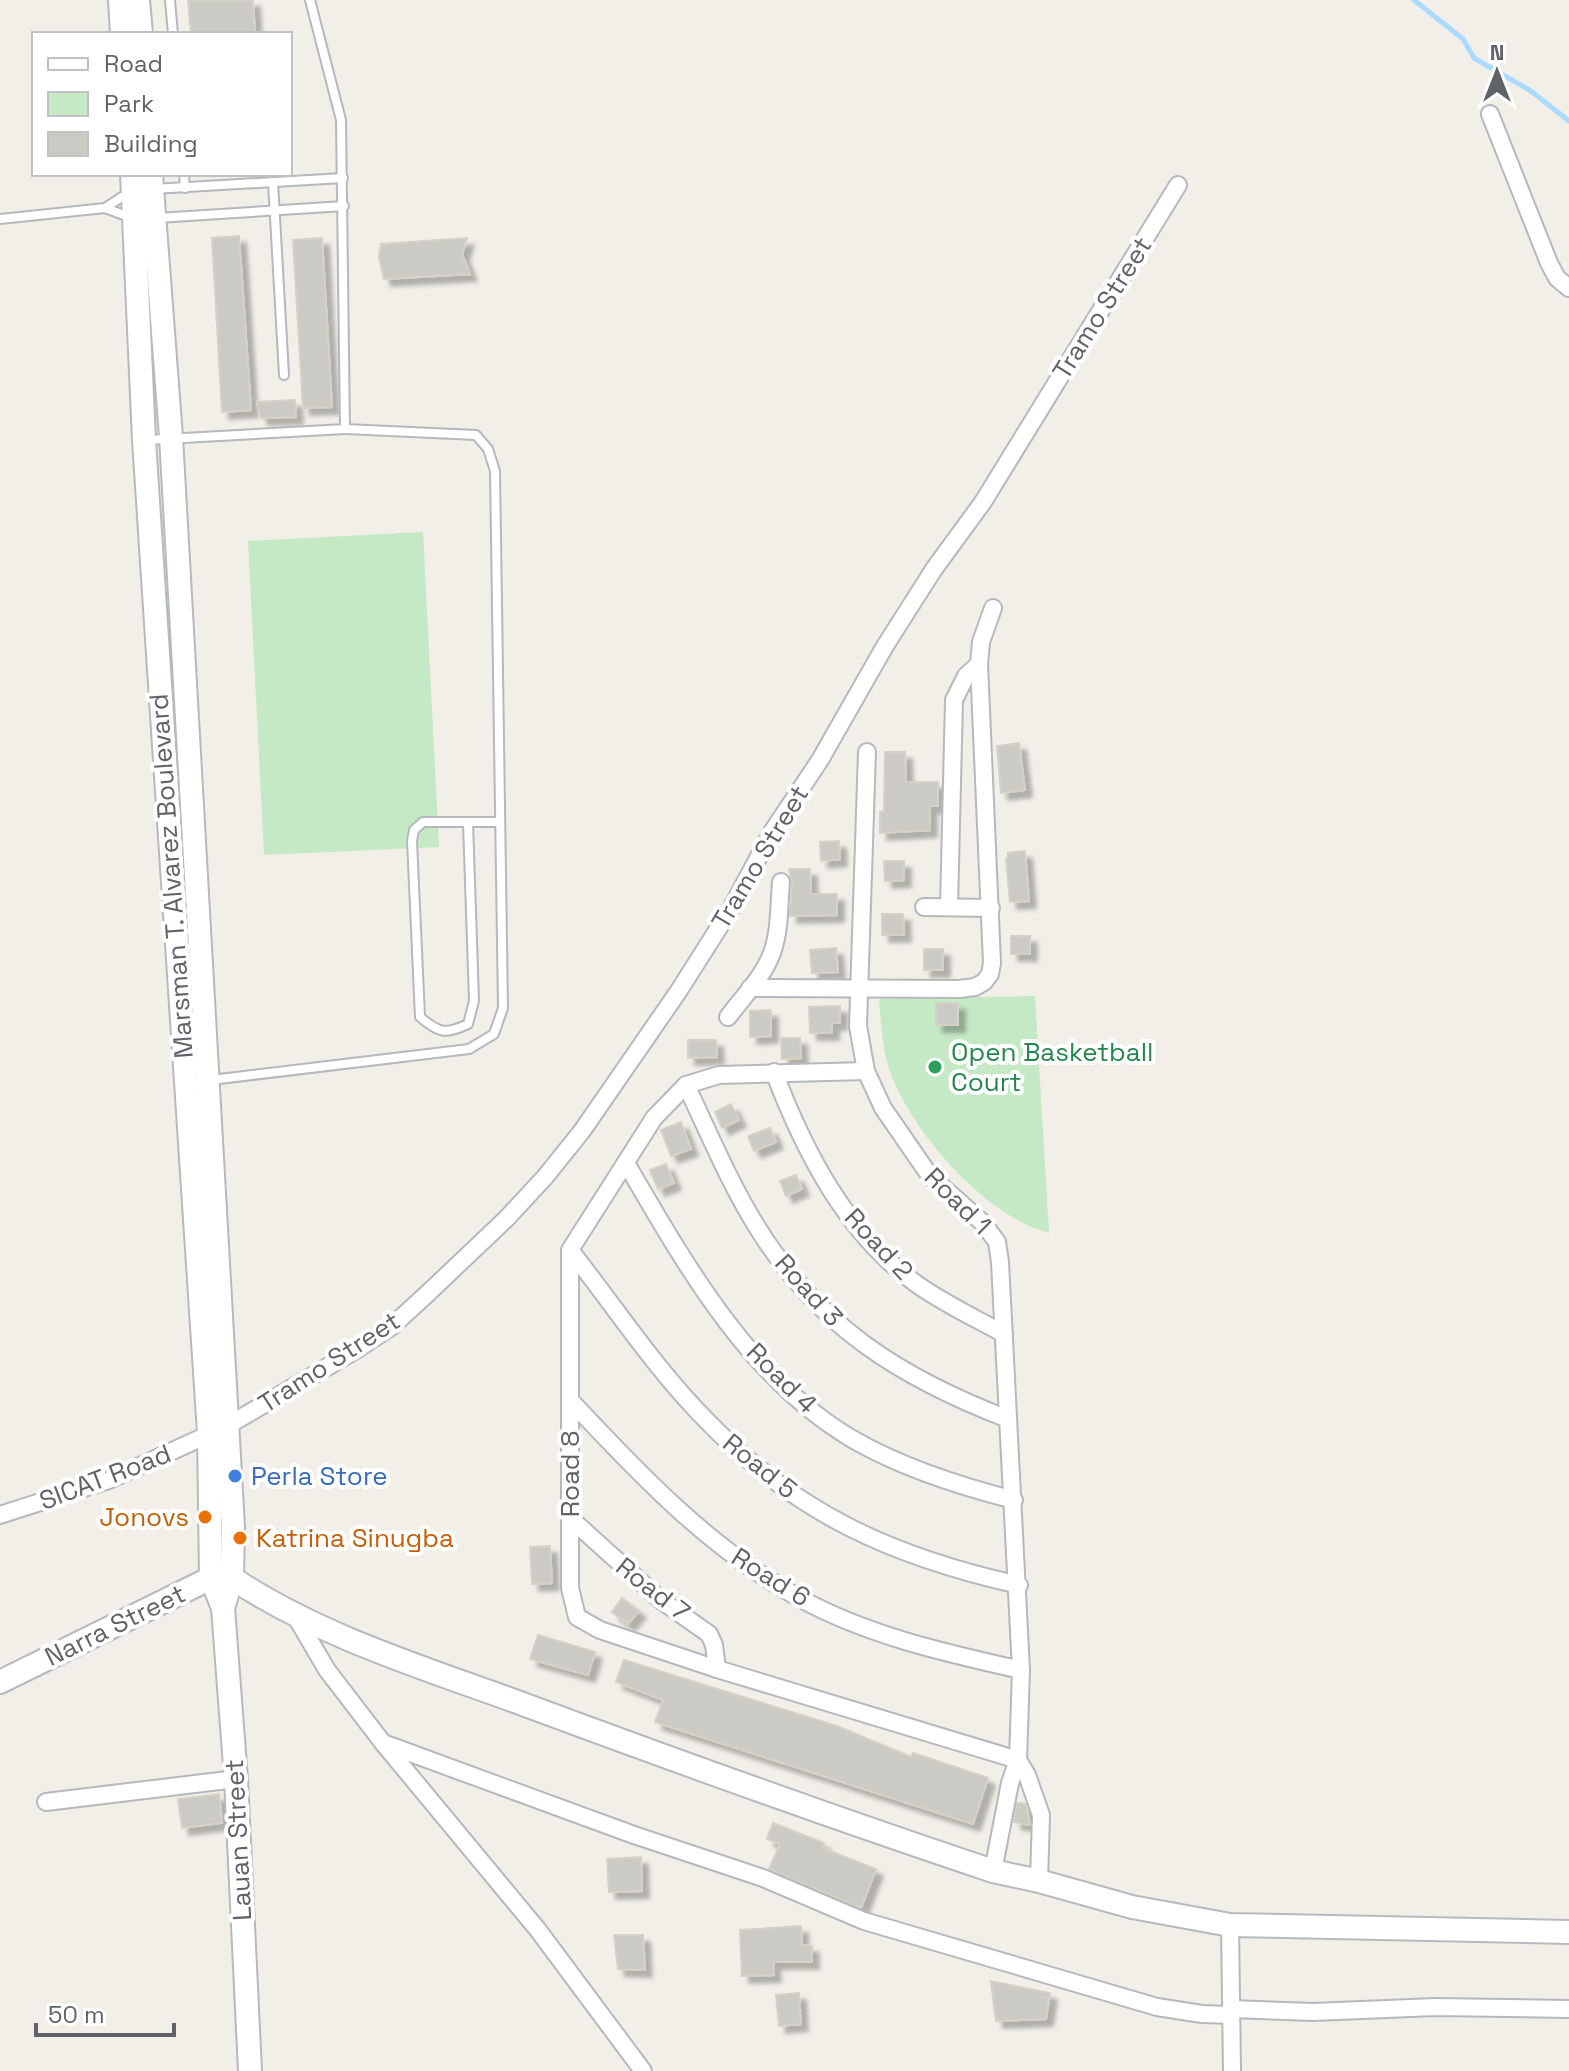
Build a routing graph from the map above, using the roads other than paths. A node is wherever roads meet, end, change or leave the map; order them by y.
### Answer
1 (120, 0) edge
2 (138, 0) edge
3 (170, 0) edge
4 (310, 0) edge
5 (122, 32) edge
6 (141, 32) edge
7 (173, 32) edge
8 (1490, 114) dead end
9 (184, 176) edge
10 (343, 178) junction
11 (142, 182) edge
12 (273, 182) junction
13 (1178, 185) dead end
14 (185, 188) junction
15 (344, 206) junction
16 (105, 208) junction
17 (275, 210) junction
18 (0, 219) edge
19 (144, 219) junction
20 (1569, 288) edge
21 (284, 375) dead end
22 (345, 429) junction
23 (171, 437) junction
24 (144, 440) junction
25 (993, 608) dead end
26 (979, 664) junction
27 (867, 752) dead end
28 (468, 822) junction
29 (499, 822) junction
30 (781, 882) dead end
31 (924, 907) dead end
32 (949, 907) junction
33 (991, 908) junction
34 (750, 988) junction
35 (861, 989) junction
36 (728, 1017) dead end
37 (866, 1071) junction
38 (774, 1072) junction
39 (184, 1079) junction
40 (207, 1080) junction
41 (686, 1085) junction
42 (626, 1163) junction
43 (570, 1250) junction
44 (1004, 1334) junction
45 (570, 1400) junction
46 (1008, 1419) junction
47 (218, 1430) junction
48 (1014, 1500) junction
49 (0, 1515) edge
50 (571, 1519) junction
51 (221, 1578) junction
52 (1019, 1585) junction
53 (296, 1617) junction
54 (717, 1669) junction
55 (1021, 1670) junction
56 (0, 1682) edge
57 (383, 1743) junction
58 (1018, 1760) junction
59 (236, 1779) junction
60 (46, 1802) dead end
61 (993, 1871) junction
62 (1039, 1881) junction
63 (1230, 1925) junction
64 (1569, 1932) edge
65 (1569, 2009) edge
66 (1231, 2012) junction
67 (250, 2071) edge
68 (643, 2071) edge
69 (1232, 2071) edge

1 - 5 street
2 - 6 street
3 - 7 lane
4 - 10 lane
8 - 20 street
9 - 14 lane
10 - 12 lane
10 - 15 lane
11 - 14 lane
11 - 16 lane
11 - 19 street, Marsman T. Alvarez Boulevard
12 - 14 lane
12 - 17 lane
13 - 47 street, Tramo Street
15 - 17 lane
15 - 22 lane
16 - 18 lane
16 - 19 lane
17 - 19 lane
17 - 21 lane
19 - 23 street, Marsman T. Alvarez Boulevard
19 - 24 street, Marsman T. Alvarez Boulevard
22 - 23 lane
22 - 29 lane
23 - 24 lane
23 - 40 street, Marsman T. Alvarez Boulevard
24 - 39 street, Marsman T. Alvarez Boulevard
25 - 26 street
26 - 32 street
26 - 33 street
27 - 35 street, Road 1
28 - 28 lane
28 - 29 lane
29 - 40 lane
30 - 34 street
31 - 32 street
32 - 33 street
33 - 35 street
34 - 35 street
34 - 36 street
35 - 37 street, Road 1
37 - 38 street
37 - 44 street, Road 1
38 - 41 street
38 - 44 street, Road 2
39 - 40 lane
39 - 47 street, Marsman T. Alvarez Boulevard
40 - 47 street, Marsman T. Alvarez Boulevard
41 - 42 street
41 - 46 street, Road 3
42 - 43 street
42 - 48 street, Road 4
43 - 45 street, Road 8
43 - 52 street, Road 5
44 - 46 street, Road 1
45 - 50 street, Road 8
45 - 55 street, Road 6
46 - 48 street, Road 1
47 - 49 street, SICAT Road
47 - 51 street, Marsman T. Alvarez Boulevard
48 - 52 street, Road 1
50 - 54 street, Road 7
50 - 54 street, Road 8
51 - 53 street
51 - 56 street, Narra Street
51 - 59 street, Lauan Street
52 - 55 street, Road 1
53 - 57 street
53 - 61 street
54 - 58 street, Road 8
55 - 58 street, Road 1
57 - 66 street
57 - 68 street
58 - 61 street
58 - 62 street
59 - 60 street
59 - 67 street, Lauan Street
61 - 62 street
62 - 63 street
63 - 64 street
63 - 66 street
65 - 66 street
66 - 69 street

